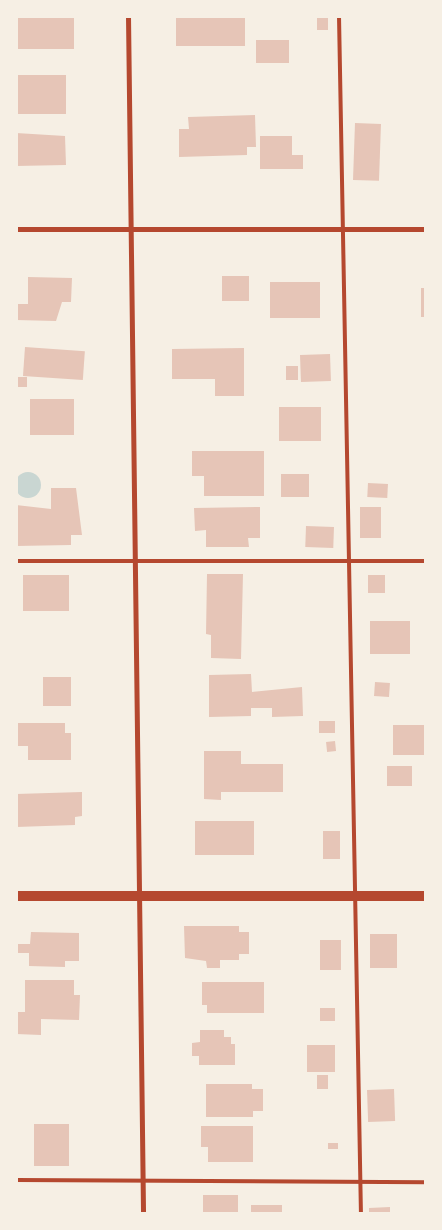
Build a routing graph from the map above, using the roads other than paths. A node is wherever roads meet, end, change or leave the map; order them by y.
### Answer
1 (128, 16) edge
2 (339, 16) edge
3 (343, 228) junction
4 (16, 229) edge
5 (132, 229) junction
6 (426, 229) edge
7 (426, 561) edge
8 (16, 562) edge
9 (135, 562) junction
10 (348, 562) junction
11 (16, 896) edge
12 (140, 896) junction
13 (356, 896) junction
14 (426, 896) edge
15 (16, 1180) edge
16 (143, 1181) junction
17 (361, 1182) junction
18 (426, 1182) edge
19 (143, 1214) edge
20 (361, 1214) edge

1 - 5 street
2 - 3 lane
3 - 5 street
3 - 6 street
3 - 10 lane
4 - 5 street
5 - 9 street
7 - 10 lane
8 - 9 lane
9 - 10 lane
9 - 12 street
10 - 13 lane
11 - 12 main road
12 - 13 main road
12 - 16 street
13 - 14 main road
13 - 17 lane
15 - 16 lane
16 - 17 lane
16 - 19 street
17 - 18 lane
17 - 20 lane

